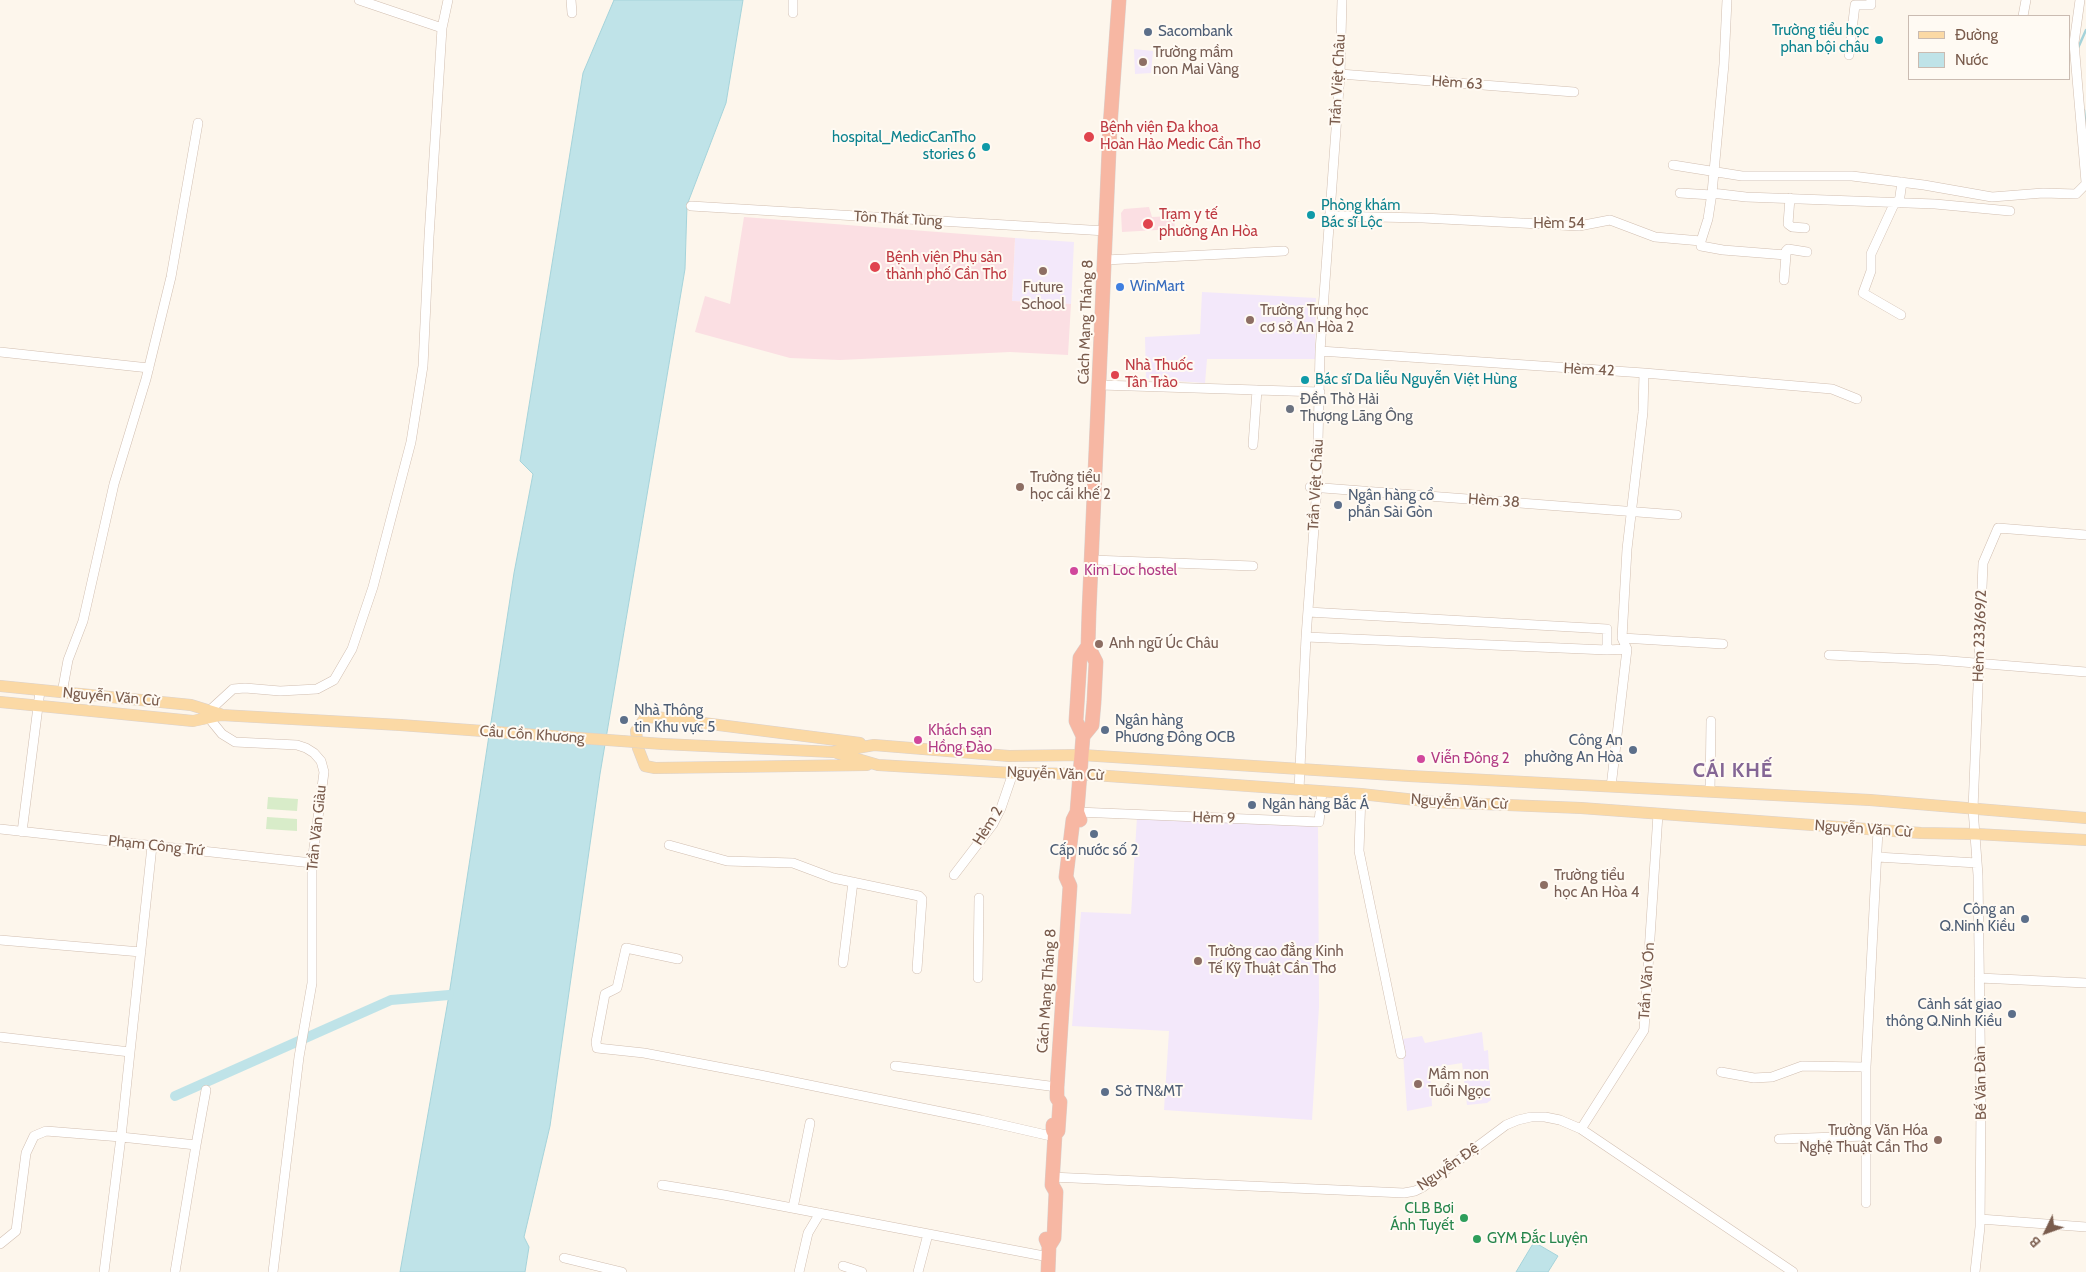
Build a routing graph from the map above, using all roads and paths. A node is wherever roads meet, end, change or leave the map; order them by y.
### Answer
1 (359, 0) edge
2 (448, 0) edge
3 (571, 0) edge
4 (793, 0) edge
5 (1118, 0) edge
6 (1342, 0) edge
7 (1727, 0) edge
8 (1871, 0) edge
9 (2026, 0) edge
10 (2080, 0) edge
11 (572, 13) dead end
12 (793, 13) dead end
13 (2023, 15) edge
14 (442, 28) junction
15 (1848, 56) dead end
16 (1340, 74) junction
17 (1574, 92) dead end
18 (198, 123) dead end
19 (1673, 165) dead end
20 (1713, 172) junction
21 (1902, 182) junction
22 (2086, 183) edge
23 (1680, 193) dead end
24 (1712, 194) junction
25 (1790, 198) junction
26 (1897, 202) junction
27 (691, 206) dead end
28 (2010, 211) dead end
29 (1328, 216) junction
30 (1805, 228) dead end
31 (1106, 231) junction
32 (1702, 241) junction
33 (1284, 252) dead end
34 (1807, 252) dead end
35 (1786, 255) junction
36 (1105, 260) junction
37 (1784, 280) dead end
38 (1900, 314) dead end
39 (1320, 350) junction
40 (0, 352) edge
41 (149, 368) junction
42 (1644, 373) junction
43 (1100, 385) junction
44 (1257, 390) junction
45 (1320, 392) junction
46 (1857, 399) dead end
47 (1253, 445) dead end
48 (1314, 487) junction
49 (1631, 511) junction
50 (1677, 515) dead end
51 (2086, 535) edge
52 (1092, 560) junction
53 (1252, 566) dead end
54 (1308, 612) junction
55 (1306, 637) junction
56 (1622, 638) junction
57 (1723, 644) dead end
58 (1627, 649) junction
59 (1607, 650) junction
60 (1829, 655) dead end
61 (1979, 664) junction
62 (2086, 672) edge
63 (0, 686) edge
64 (40, 691) junction
65 (62, 693) junction
66 (0, 702) edge
67 (39, 707) junction
68 (209, 714) junction
69 (1711, 721) dead end
70 (400, 725) joint
71 (663, 744) joint
72 (874, 745) junction
73 (833, 752) junction
74 (1082, 755) junction
75 (878, 765) junction
76 (1300, 769) junction
77 (1013, 773) junction
78 (1080, 774) junction
79 (1610, 787) junction
80 (1299, 790) junction
81 (1322, 791) junction
82 (1710, 792) junction
83 (1361, 794) junction
84 (1973, 809) junction
85 (1078, 812) junction
86 (1658, 814) junction
87 (2086, 818) edge
88 (0, 829) edge
89 (1878, 830) junction
90 (22, 832) junction
91 (1976, 834) junction
92 (2086, 840) edge
93 (669, 845) dead end
94 (152, 846) junction
95 (1877, 857) junction
96 (312, 863) junction
97 (1977, 863) junction
98 (954, 875) dead end
99 (853, 882) junction
100 (979, 898) dead end
101 (0, 940) edge
102 (141, 952) junction
103 (678, 958) dead end
104 (843, 963) dead end
105 (917, 969) dead end
106 (978, 978) dead end
107 (1979, 978) junction
108 (2086, 983) edge
109 (0, 1037) edge
110 (130, 1052) junction
111 (1401, 1054) dead end
112 (896, 1066) dead end
113 (1866, 1067) junction
114 (1721, 1072) dead end
115 (206, 1090) dead end
116 (1057, 1092) junction
117 (810, 1123) dead end
118 (1581, 1129) junction
119 (1055, 1136) junction
120 (1866, 1136) junction
121 (121, 1137) junction
122 (1780, 1138) dead end
123 (196, 1145) junction
124 (1052, 1181) junction
125 (662, 1186) dead end
126 (1866, 1203) dead end
127 (793, 1208) junction
128 (820, 1213) junction
129 (1980, 1219) junction
130 (2086, 1227) edge
131 (928, 1234) junction
132 (0, 1244) edge
133 (1049, 1251) junction
134 (564, 1258) dead end
135 (843, 1266) dead end
136 (104, 1272) edge
137 (175, 1272) edge
138 (273, 1272) edge
139 (622, 1272) edge
140 (799, 1272) edge
141 (862, 1272) edge
142 (918, 1272) edge
143 (1048, 1272) edge
144 (1793, 1272) edge
145 (1975, 1272) edge

1 - 14 street
2 - 14 street
3 - 11 street
4 - 12 street
5 - 31 highway, Cách Mạng Tháng 8
6 - 16 street, Trần Việt Châu
7 - 20 street
8 - 15 street
9 - 13 street
10 - 22 street
14 - 68 street
16 - 17 street, Hèm 63
16 - 29 street, Trần Việt Châu
18 - 41 street
19 - 20 street
20 - 21 street
20 - 24 street
21 - 22 street
21 - 26 street
23 - 24 street
24 - 25 street
24 - 32 street
25 - 26 street
25 - 30 street
26 - 28 street
26 - 38 street
27 - 31 street, Tôn Thất Tùng
29 - 32 street, Hèm 54
29 - 39 street, Trần Việt Châu
31 - 36 highway, Cách Mạng Tháng 8
32 - 35 street, Hèm 54
33 - 36 street
34 - 35 street
35 - 37 street
36 - 43 highway, Cách Mạng Tháng 8
39 - 42 street, Hèm 42
39 - 45 street, Trần Việt Châu
40 - 41 street
41 - 65 street
42 - 46 street, Hèm 42
42 - 49 street
43 - 44 street
43 - 52 highway, Cách Mạng Tháng 8
44 - 45 street
44 - 47 street
45 - 48 street, Trần Việt Châu
48 - 49 street, Hèm 38
48 - 54 street, Trần Việt Châu
49 - 50 street, Hèm 38
49 - 56 street
51 - 61 street, Hẻm 233/69/2
52 - 53 street
52 - 74 highway, Cách Mạng Tháng 8
54 - 55 street, Trần Việt Châu
54 - 59 street
55 - 59 street
55 - 76 street, Trần Việt Châu
56 - 57 street
56 - 58 street
58 - 59 street
58 - 79 street
60 - 61 street
61 - 62 street
61 - 84 street, Hẻm 233/69/2
63 - 64 main road, Nguyễn Văn Cừ
64 - 65 main road, Nguyễn Văn Cừ
64 - 67 street
65 - 68 main road, Nguyễn Văn Cừ
66 - 67 main road, Nguyễn Văn Cừ
67 - 68 main road, Nguyễn Văn Cừ
67 - 90 street
68 - 70 main road, Nguyễn Văn Cừ
68 - 96 street, Trần Văn Giàu
69 - 82 street
70 - 71 main road, Cầu Cồn Khương, bridge
71 - 73 main road, Nguyễn Văn Cừ
72 - 73 main road, Nguyễn Văn Cừ
72 - 74 main road, Nguyễn Văn Cừ
72 - 75 main road
73 - 75 main road, Nguyễn Văn Cừ
74 - 76 main road, Nguyễn Văn Cừ
74 - 78 highway, Cách Mạng Tháng 8
75 - 77 main road, Nguyễn Văn Cừ
76 - 79 main road, Nguyễn Văn Cừ
76 - 80 street, Trần Việt Châu
77 - 78 main road, Nguyễn Văn Cừ
77 - 98 street, Hẻm 2
78 - 80 main road, Nguyễn Văn Cừ
78 - 85 highway, Cách Mạng Tháng 8
79 - 82 main road, Nguyễn Văn Cừ
80 - 81 main road, Nguyễn Văn Cừ
81 - 83 main road, Nguyễn Văn Cừ
81 - 85 street, Hẻm 9
82 - 84 main road, Nguyễn Văn Cừ
83 - 86 main road, Nguyễn Văn Cừ
83 - 111 street
84 - 87 main road, Nguyễn Văn Cừ
84 - 91 street, Hẻm 233/69/2
85 - 116 highway, Cách Mạng Tháng 8
86 - 89 main road, Nguyễn Văn Cừ
86 - 118 street, Trần Văn Ơn
88 - 90 street, Phạm Công Trứ
89 - 91 main road, Nguyễn Văn Cừ
89 - 95 street
90 - 94 street, Phạm Công Trứ
91 - 92 main road, Nguyễn Văn Cừ
91 - 97 street, Bế Văn Đàn
93 - 99 street
94 - 96 street, Phạm Công Trứ
94 - 102 street
95 - 97 street
95 - 113 street
96 - 138 street, Trần Văn Giàu
97 - 107 street, Bế Văn Đàn
99 - 104 street
99 - 105 street
100 - 106 street
101 - 102 street
102 - 110 street
103 - 119 street
107 - 108 street
107 - 129 street, Bế Văn Đàn
109 - 110 street
110 - 121 street
112 - 116 street
113 - 114 street
113 - 120 street
115 - 123 street
116 - 119 highway, Cách Mạng Tháng 8
117 - 127 street
118 - 124 street, Nguyễn Đệ
118 - 144 street, Nguyễn Đệ
119 - 124 highway, Cách Mạng Tháng 8
120 - 122 street
120 - 126 street
121 - 123 street
121 - 132 street
121 - 136 street
123 - 137 street
124 - 133 highway, Cách Mạng Tháng 8
125 - 127 street
127 - 128 street
128 - 131 street
128 - 140 street
129 - 130 street
129 - 145 street, Bế Văn Đàn
131 - 133 street
131 - 142 street
133 - 143 highway, Cách Mạng Tháng 8
134 - 139 street
135 - 141 street

